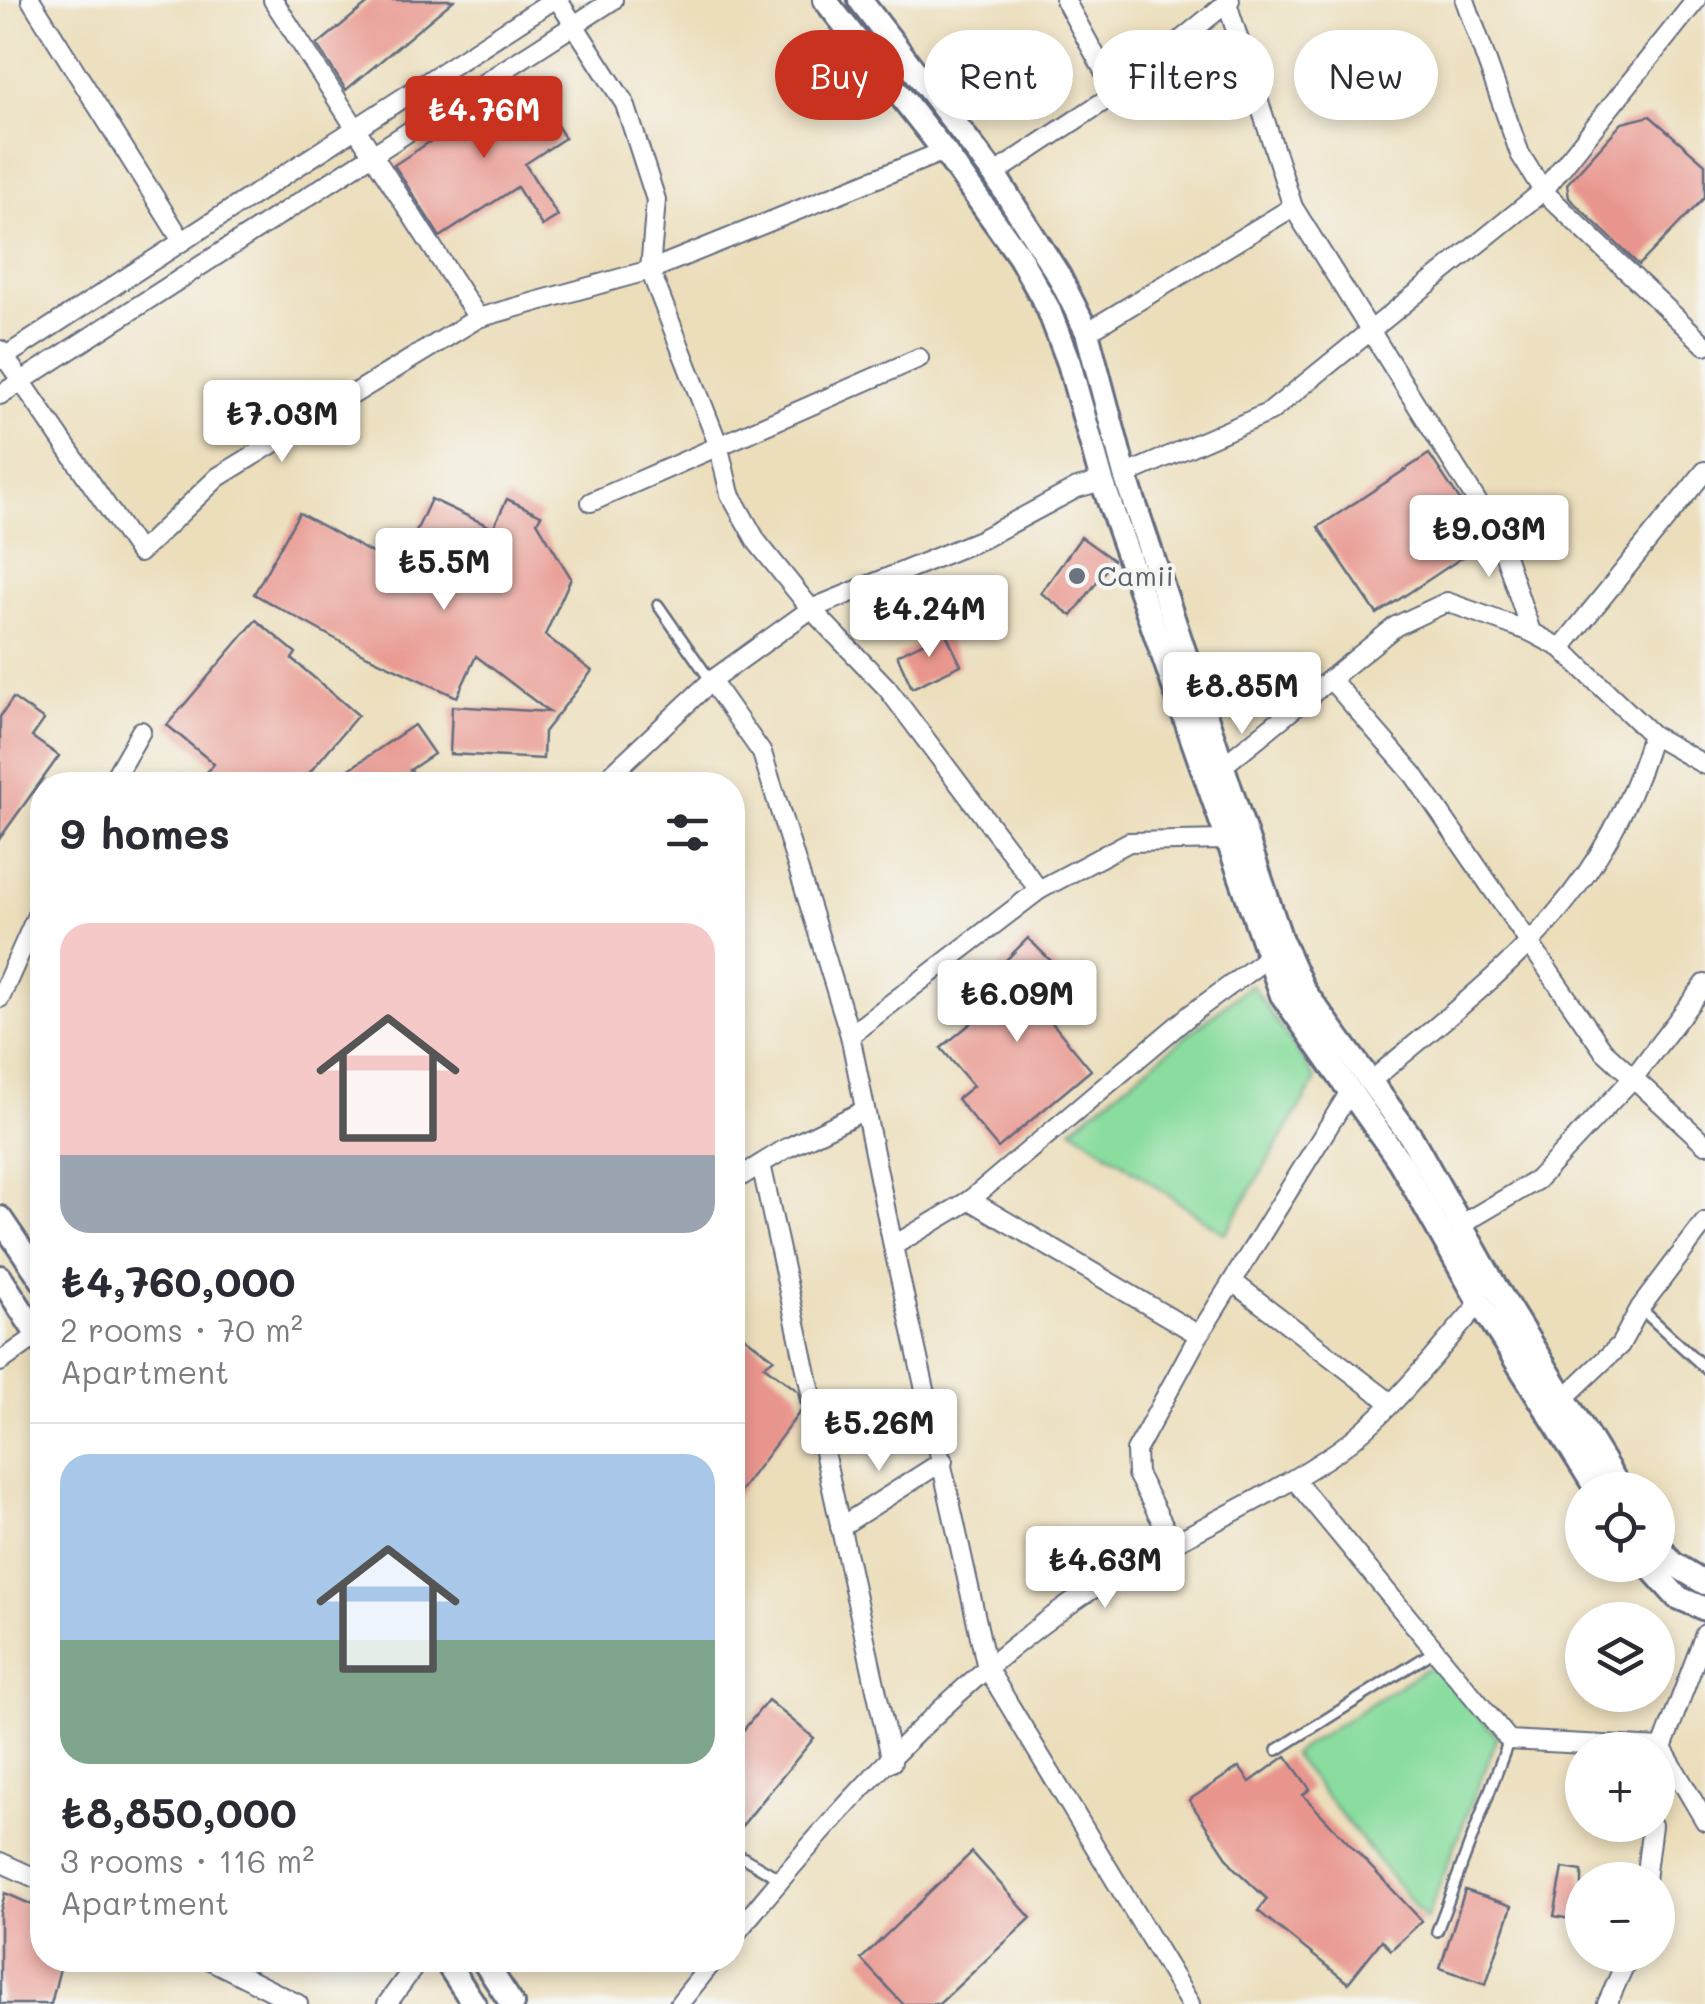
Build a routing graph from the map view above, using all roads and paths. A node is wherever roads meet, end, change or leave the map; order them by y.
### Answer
1 (30, 0) edge
2 (273, 0) edge
3 (556, 0) edge
4 (613, 0) edge
5 (825, 0) edge
6 (860, 0) edge
7 (1065, 0) edge
8 (1465, 0) edge
9 (1227, 1) edge
10 (1696, 6) edge
11 (574, 25) junction
12 (1192, 30) edge
13 (1093, 51) edge
14 (1093, 108) edge
15 (355, 129) junction
16 (944, 151) junction
17 (372, 156) junction
18 (994, 174) junction
19 (1543, 191) junction
20 (1293, 207) junction
21 (182, 241) junction
22 (650, 270) junction
23 (478, 318) junction
24 (1087, 332) junction
25 (1370, 333) junction
26 (1705, 345) edge
27 (2, 356) edge
28 (919, 358) dead end
29 (20, 382) junction
30 (0, 395) edge
31 (718, 444) junction
32 (1705, 471) edge
33 (1126, 476) junction
34 (1102, 481) junction
35 (591, 502) dead end
36 (658, 605) dead end
37 (811, 609) junction
38 (1532, 632) junction
39 (1561, 648) junction
40 (710, 681) junction
41 (1333, 682) junction
42 (140, 731) dead end
43 (1652, 735) junction
44 (1224, 765) junction
45 (1705, 765) edge
46 (117, 772) edge
47 (614, 772) edge
48 (1226, 840) junction
49 (1039, 890) junction
50 (30, 931) edge
51 (1529, 948) junction
52 (1266, 959) junction
53 (1705, 984) edge
54 (0, 998) edge
55 (850, 1036) junction
56 (1634, 1077) junction
57 (1361, 1086) junction
58 (865, 1110) junction
59 (1705, 1144) edge
60 (760, 1164) junction
61 (745, 1174) edge
62 (970, 1200) junction
63 (0, 1218) edge
64 (1705, 1222) edge
65 (1462, 1224) junction
66 (893, 1246) junction
67 (30, 1262) edge
68 (0, 1278) edge
69 (1233, 1282) junction
70 (1488, 1294) junction
71 (1640, 1308) junction
72 (30, 1320) edge
73 (1199, 1335) junction
74 (30, 1343) edge
75 (0, 1362) edge
76 (1705, 1368) edge
77 (1564, 1398) junction
78 (1390, 1403) junction
79 (943, 1461) junction
80 (1587, 1472) edge
81 (1609, 1472) edge
82 (1294, 1479) junction
83 (840, 1527) junction
84 (1174, 1545) junction
85 (1675, 1566) edge
86 (1664, 1582) edge
87 (1705, 1583) edge
88 (1705, 1610) edge
89 (1705, 1634) edge
90 (1432, 1652) junction
91 (987, 1668) junction
92 (1668, 1732) edge
93 (1510, 1740) junction
94 (1565, 1743) edge
95 (1277, 1750) dead end
96 (892, 1762) junction
97 (1675, 1770) edge
98 (1705, 1821) edge
99 (745, 1859) edge
100 (0, 1862) edge
101 (30, 1876) edge
102 (780, 1879) junction
103 (745, 1922) edge
104 (1437, 1931) dead end
105 (234, 1972) edge
106 (410, 1972) edge
107 (453, 1972) edge
108 (491, 1972) edge
109 (704, 1972) edge
110 (1621, 1972) edge
111 (298, 2004) edge
112 (386, 2004) edge
113 (474, 2004) edge
114 (512, 2004) edge
115 (678, 2004) edge
116 (1190, 2004) edge
117 (1607, 2004) edge

1 - 21 street
2 - 15 street
3 - 11 street
3 - 15 street
4 - 11 street
5 - 16 street
6 - 18 street
7 - 13 street
8 - 19 street
9 - 12 street
9 - 20 street
10 - 19 street
11 - 17 street
11 - 22 street
14 - 18 street
15 - 17 street
15 - 21 street
16 - 22 street
16 - 34 street
17 - 23 street
17 - 29 street
18 - 24 street
19 - 25 street
19 - 26 street
20 - 24 street
20 - 25 street
21 - 27 street
22 - 23 street
22 - 31 street
23 - 29 street
24 - 33 street
25 - 33 street
25 - 38 street
27 - 29 street
28 - 31 street
29 - 30 street
31 - 35 street
31 - 37 street
32 - 39 street
33 - 34 street
33 - 44 street
34 - 37 street
34 - 48 street
36 - 40 lane
37 - 40 street
37 - 49 street
38 - 39 street
38 - 41 street
39 - 43 street
40 - 47 street
40 - 55 street
41 - 44 street
41 - 51 street
42 - 46 street
43 - 45 street
43 - 51 street
44 - 57 street
48 - 49 street
48 - 52 street
49 - 55 street
50 - 54 street
51 - 56 street
51 - 57 street
52 - 57 street
52 - 62 street
53 - 56 street
55 - 58 street
56 - 59 street
56 - 65 street
57 - 65 street
57 - 69 street
57 - 70 street
58 - 60 street
58 - 66 street
60 - 61 street
60 - 83 street
62 - 66 street
62 - 73 street
63 - 67 street
64 - 71 street
65 - 70 street
66 - 79 street
68 - 72 street
69 - 73 street
69 - 78 street
70 - 77 street
70 - 78 street
70 - 80 street
71 - 76 lane
71 - 77 street
73 - 84 street
74 - 75 street
77 - 81 street
78 - 82 street
79 - 83 street
79 - 91 street
82 - 84 street
82 - 90 street
83 - 96 street
84 - 91 street
85 - 87 street
86 - 88 street
89 - 92 street
90 - 93 street
90 - 95 lane
91 - 96 street
91 - 116 street
93 - 94 street
93 - 104 lane
96 - 102 street
97 - 98 street
99 - 102 lane
100 - 101 street
102 - 103 street
105 - 111 street
106 - 112 street
107 - 113 street
108 - 114 street
109 - 115 street
110 - 117 street

